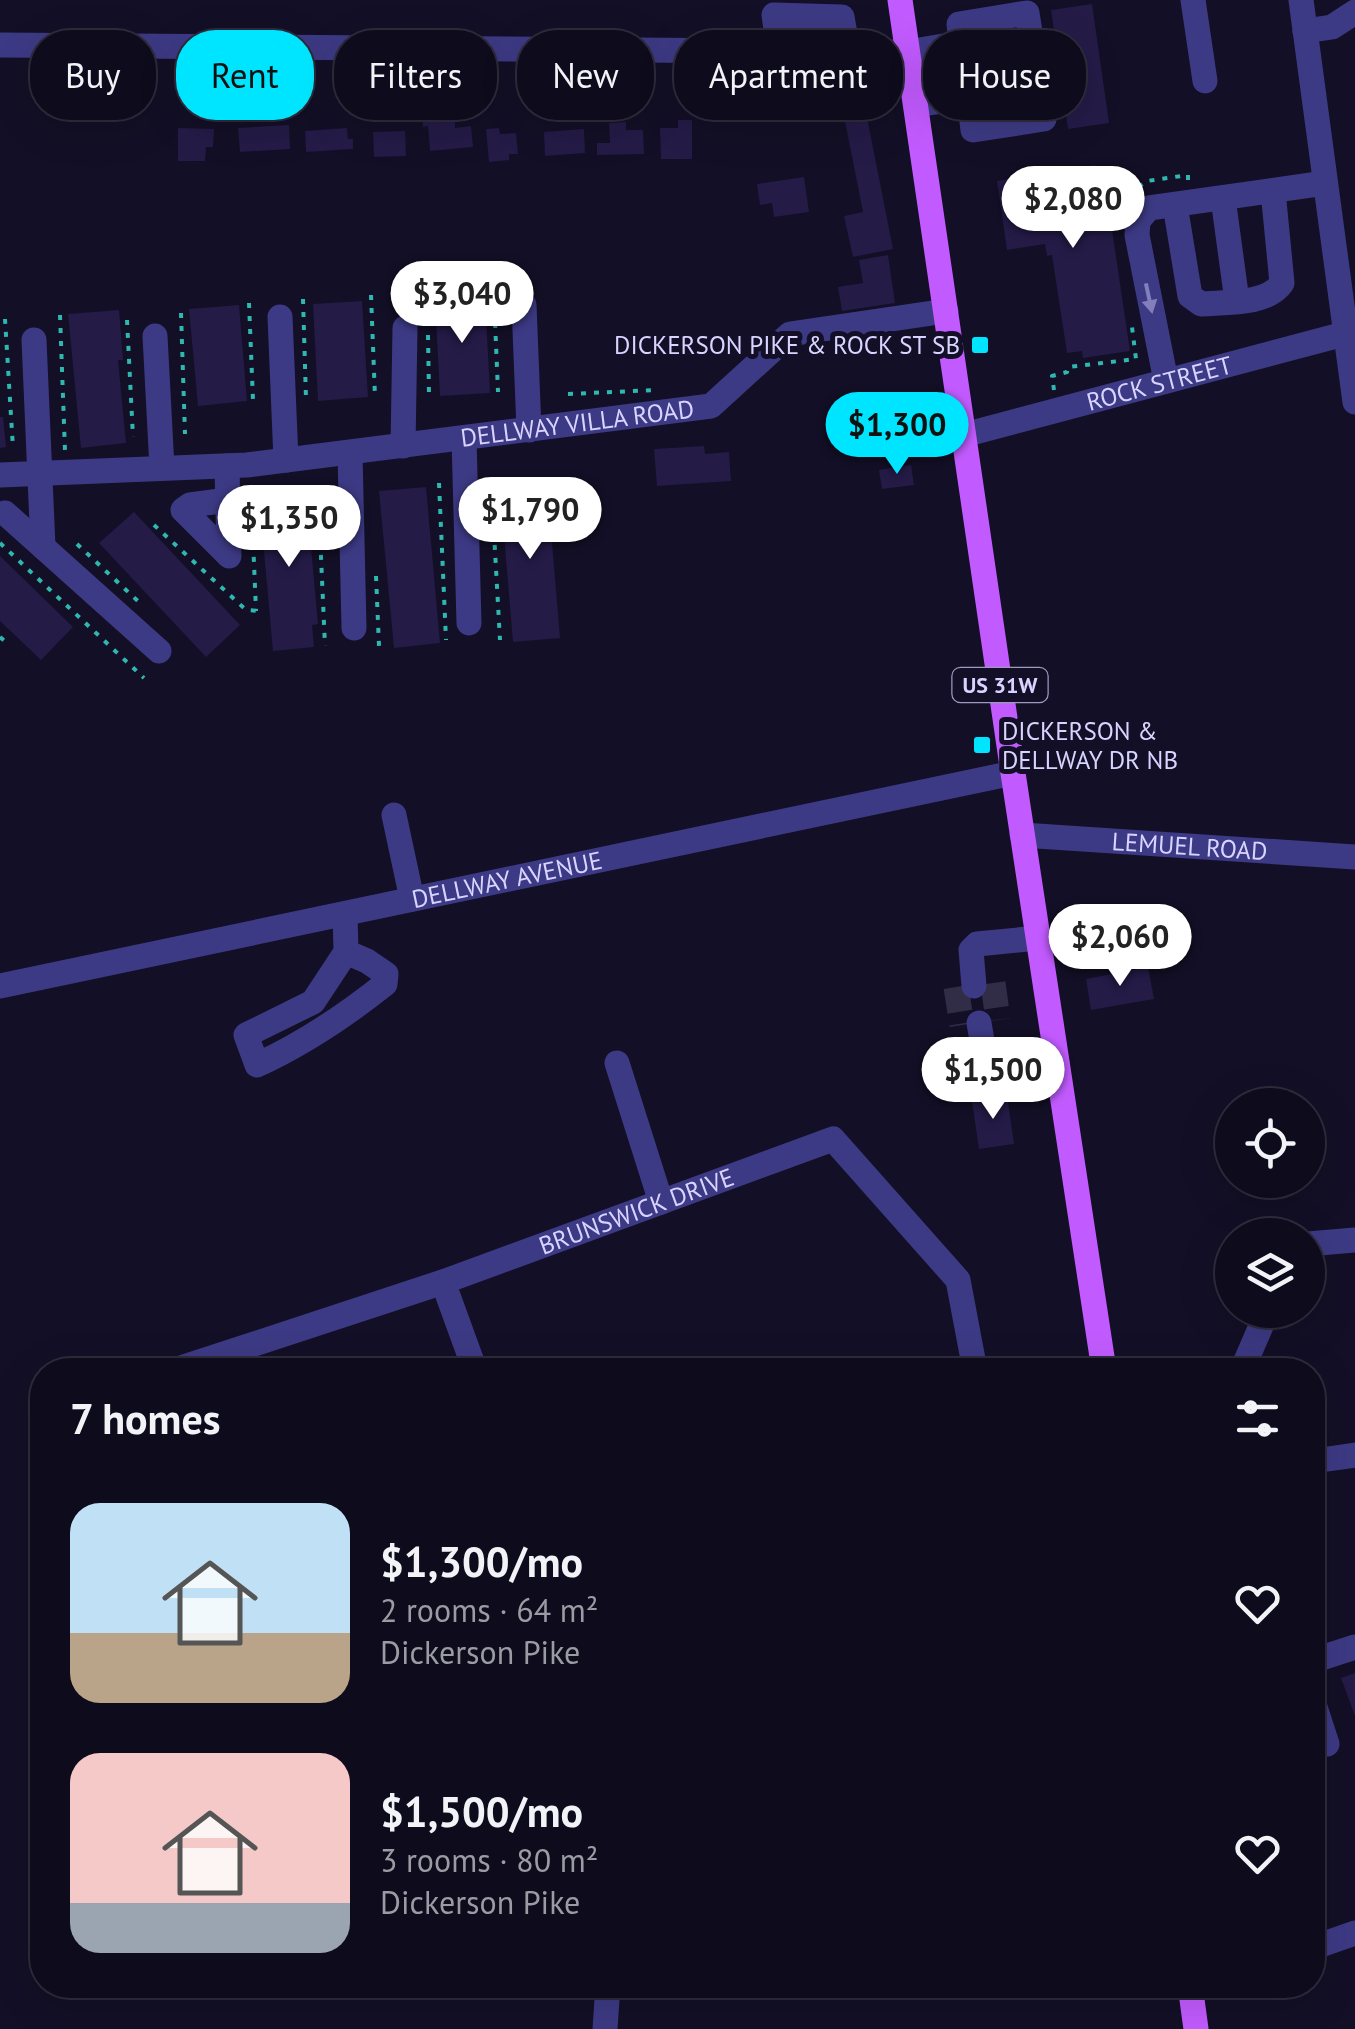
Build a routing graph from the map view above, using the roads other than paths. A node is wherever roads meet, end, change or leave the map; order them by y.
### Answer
1 (900, 0) edge
2 (1194, 0) edge
3 (1301, 0) edge
4 (847, 9) edge
5 (1355, 12) edge
6 (776, 30) edge
7 (960, 30) edge
8 (1031, 30) edge
9 (1305, 31) junction
10 (0, 45) edge
11 (923, 49) edge
12 (674, 50) edge
13 (903, 52) edge
14 (908, 52) junction
15 (1205, 81) dead end
16 (923, 104) edge
17 (916, 105) junction
18 (972, 120) edge
19 (1032, 120) edge
20 (1325, 183) junction
21 (1272, 191) junction
22 (1223, 198) junction
23 (1175, 205) junction
24 (1237, 301) junction
25 (524, 305) dead end
26 (946, 311) junction
27 (280, 317) dead end
28 (405, 328) dead end
29 (1350, 332) edge
30 (155, 336) dead end
31 (34, 340) dead end
32 (1166, 380) junction
33 (1355, 402) edge
34 (529, 430) junction
35 (964, 435) junction
36 (464, 438) junction
37 (403, 446) junction
38 (350, 452) junction
39 (286, 460) junction
40 (227, 466) junction
41 (162, 468) junction
42 (42, 475) junction
43 (0, 476) edge
44 (240, 496) road end
45 (5, 513) dead end
46 (43, 548) junction
47 (469, 623) dead end
48 (354, 628) dead end
49 (159, 652) dead end
50 (1012, 773) junction
51 (394, 815) dead end
52 (1022, 834) junction
53 (1355, 856) edge
54 (412, 899) junction
55 (345, 914) junction
56 (1038, 938) junction
57 (346, 952) junction
58 (974, 981) tunnel mouth
59 (0, 986) edge
60 (314, 1002) junction
61 (980, 1027) tunnel mouth
62 (323, 1028) junction
63 (616, 1062) dead end
64 (1057, 1063) junction
65 (661, 1202) junction
66 (1355, 1240) edge
67 (1325, 1243) edge
68 (442, 1282) junction
69 (1260, 1328) edge
70 (211, 1358) edge
71 (470, 1358) edge
72 (973, 1358) edge
73 (1102, 1358) edge
74 (1247, 1358) edge
75 (1355, 1455) edge
76 (1325, 1460) edge
77 (1355, 1647) edge
78 (1325, 1657) edge
79 (1325, 1738) edge
80 (1327, 1744) dead end
81 (1355, 1933) edge
82 (1325, 1943) edge
83 (607, 1998) edge
84 (1197, 1998) edge
85 (605, 2029) edge
86 (1196, 2029) edge

1 - 14 main road, US 31W
2 - 15 street
3 - 9 street
4 - 6 street
5 - 9 street
7 - 8 street
9 - 20 street
10 - 12 street
11 - 14 street
13 - 14 street
14 - 17 main road, US 31W
16 - 17 street
17 - 26 main road, US 31W
18 - 19 street
20 - 21 street
20 - 29 street
21 - 22 street
21 - 24 street
22 - 23 street
22 - 24 street
23 - 24 street
23 -> 32 street
25 - 34 street
26 - 34 street, DELLWAY VILLA ROAD
26 - 35 main road, US 31W
27 - 39 street
28 - 37 street
29 - 32 street, ROCK STREET
29 - 33 street
30 - 41 street
31 - 42 street
32 - 35 street, ROCK STREET
34 - 36 street, DELLWAY VILLA ROAD
35 - 50 main road, US 31W
36 - 37 street, DELLWAY VILLA ROAD
36 - 47 street
37 - 38 street, DELLWAY VILLA ROAD
38 - 39 street, DELLWAY VILLA ROAD
38 - 48 street
39 - 40 street, DELLWAY VILLA ROAD
40 - 41 street, DELLWAY VILLA ROAD
40 - 44 street
41 - 42 street, DELLWAY VILLA ROAD
42 - 43 street, DELLWAY VILLA ROAD
42 - 46 street
45 - 46 street
46 - 49 street
50 - 52 main road, US 31W
50 - 54 street, DELLWAY AVENUE
51 - 54 street
52 - 53 street, LEMUEL ROAD
52 - 56 main road, US 31W
54 - 55 street, DELLWAY AVENUE
55 - 57 street
55 - 59 street, DELLWAY AVENUE
56 - 58 street
56 - 64 main road, US 31W
57 - 60 street
57 - 62 street
60 - 62 street
60 - 62 street
61 - 64 street
63 - 65 street
64 - 73 main road, US 31W
65 - 68 street, BRUNSWICK DRIVE
65 - 72 street, BRUNSWICK DRIVE
66 - 67 street
68 - 70 street, BRUNSWICK DRIVE
68 - 71 street
69 - 74 street
75 - 76 street
77 - 78 street
79 - 80 street
81 - 82 street
83 - 85 street
84 - 86 main road

